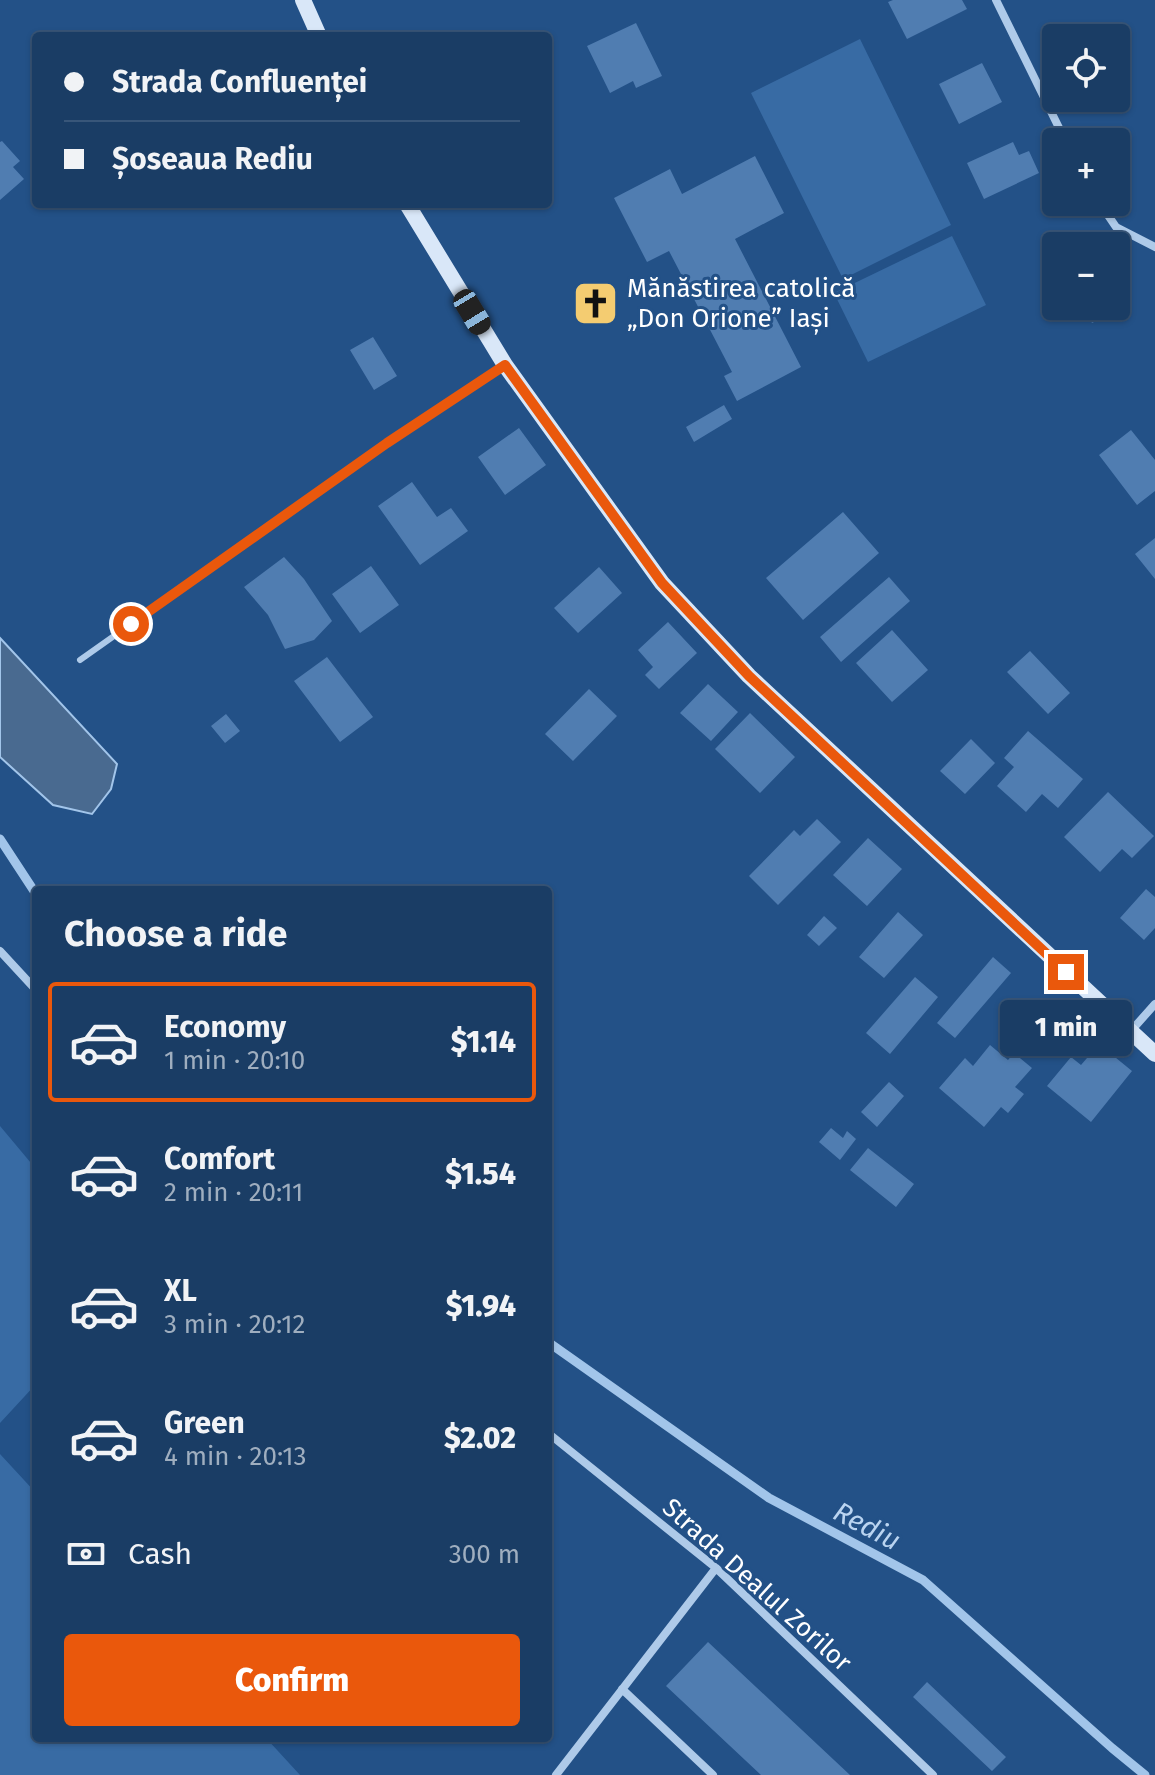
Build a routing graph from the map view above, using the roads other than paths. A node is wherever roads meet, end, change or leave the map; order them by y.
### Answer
1 (303, 0) edge
2 (996, 0) edge
3 (317, 32) edge
4 (1059, 128) edge
5 (409, 208) edge
6 (1109, 216) edge
7 (1155, 247) edge
8 (505, 365) junction
9 (80, 660) dead end
10 (0, 951) edge
11 (32, 986) edge
12 (1155, 1004) edge
13 (1130, 1032) junction
14 (1155, 1054) edge
15 (552, 1436) edge
16 (716, 1568) junction
17 (622, 1689) junction
18 (556, 1775) edge
19 (713, 1775) edge
20 (933, 1775) edge

1 - 3 main road
2 - 4 street
5 - 8 main road
6 - 7 street
8 - 9 lane
8 - 13 main road
10 - 11 street
12 - 13 street
13 - 14 main road
15 - 16 street, Strada Dealul Zorilor
16 - 17 street
16 - 20 street, Strada Dealul Zorilor
17 - 18 street
17 - 19 street

